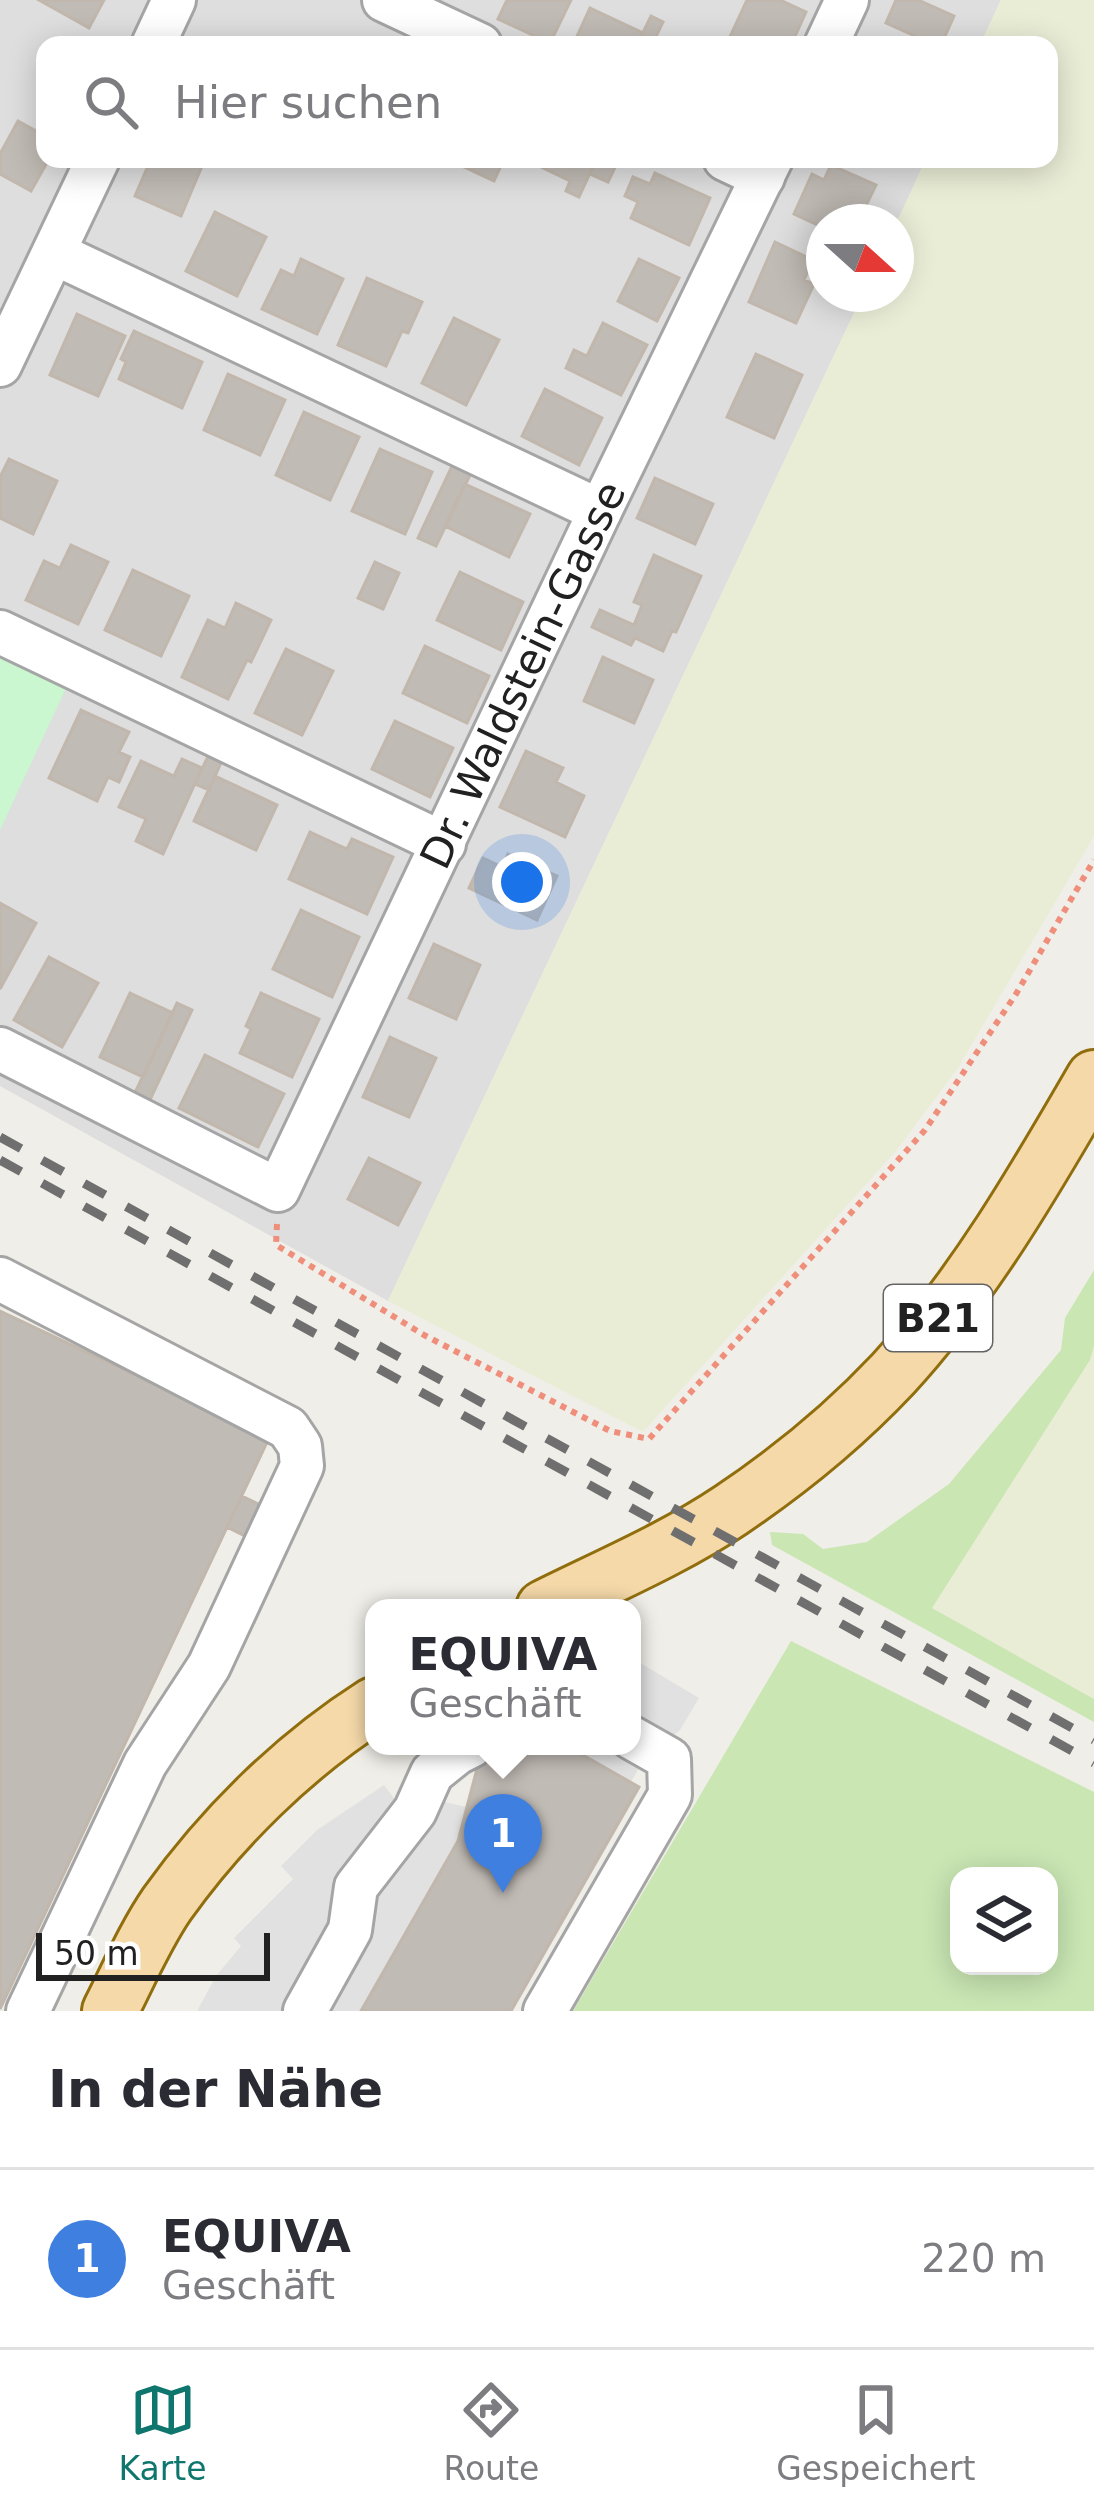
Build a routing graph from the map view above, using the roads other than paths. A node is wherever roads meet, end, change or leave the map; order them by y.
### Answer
1 (174, 0) edge
2 (383, 0) edge
3 (847, 0) edge
4 (157, 36) edge
5 (461, 36) edge
6 (830, 36) edge
7 (94, 168) edge
8 (752, 168) edge
9 (54, 253) junction
10 (0, 365) edge
11 (600, 511) junction
12 (0, 632) edge
13 (444, 844) junction
14 (0, 1049) edge
15 (1094, 1078) edge
16 (0, 1279) edge
17 (562, 1599) edge
18 (365, 1712) edge
19 (641, 1743) edge
20 (454, 1755) edge
21 (28, 2011) edge
22 (110, 2011) edge
23 (305, 2011) edge
24 (545, 2011) edge

1 - 4 street
2 - 5 street
3 - 6 street
7 - 9 street
8 - 11 street, Dr. Waldstein-Gasse
9 - 10 street
9 - 11 street
11 - 13 street, Dr. Waldstein-Gasse
12 - 13 street
13 - 14 street, Dr. Waldstein-Gasse
15 - 17 main road, B21
16 - 21 street
18 - 22 main road
19 - 24 street
20 - 23 street

